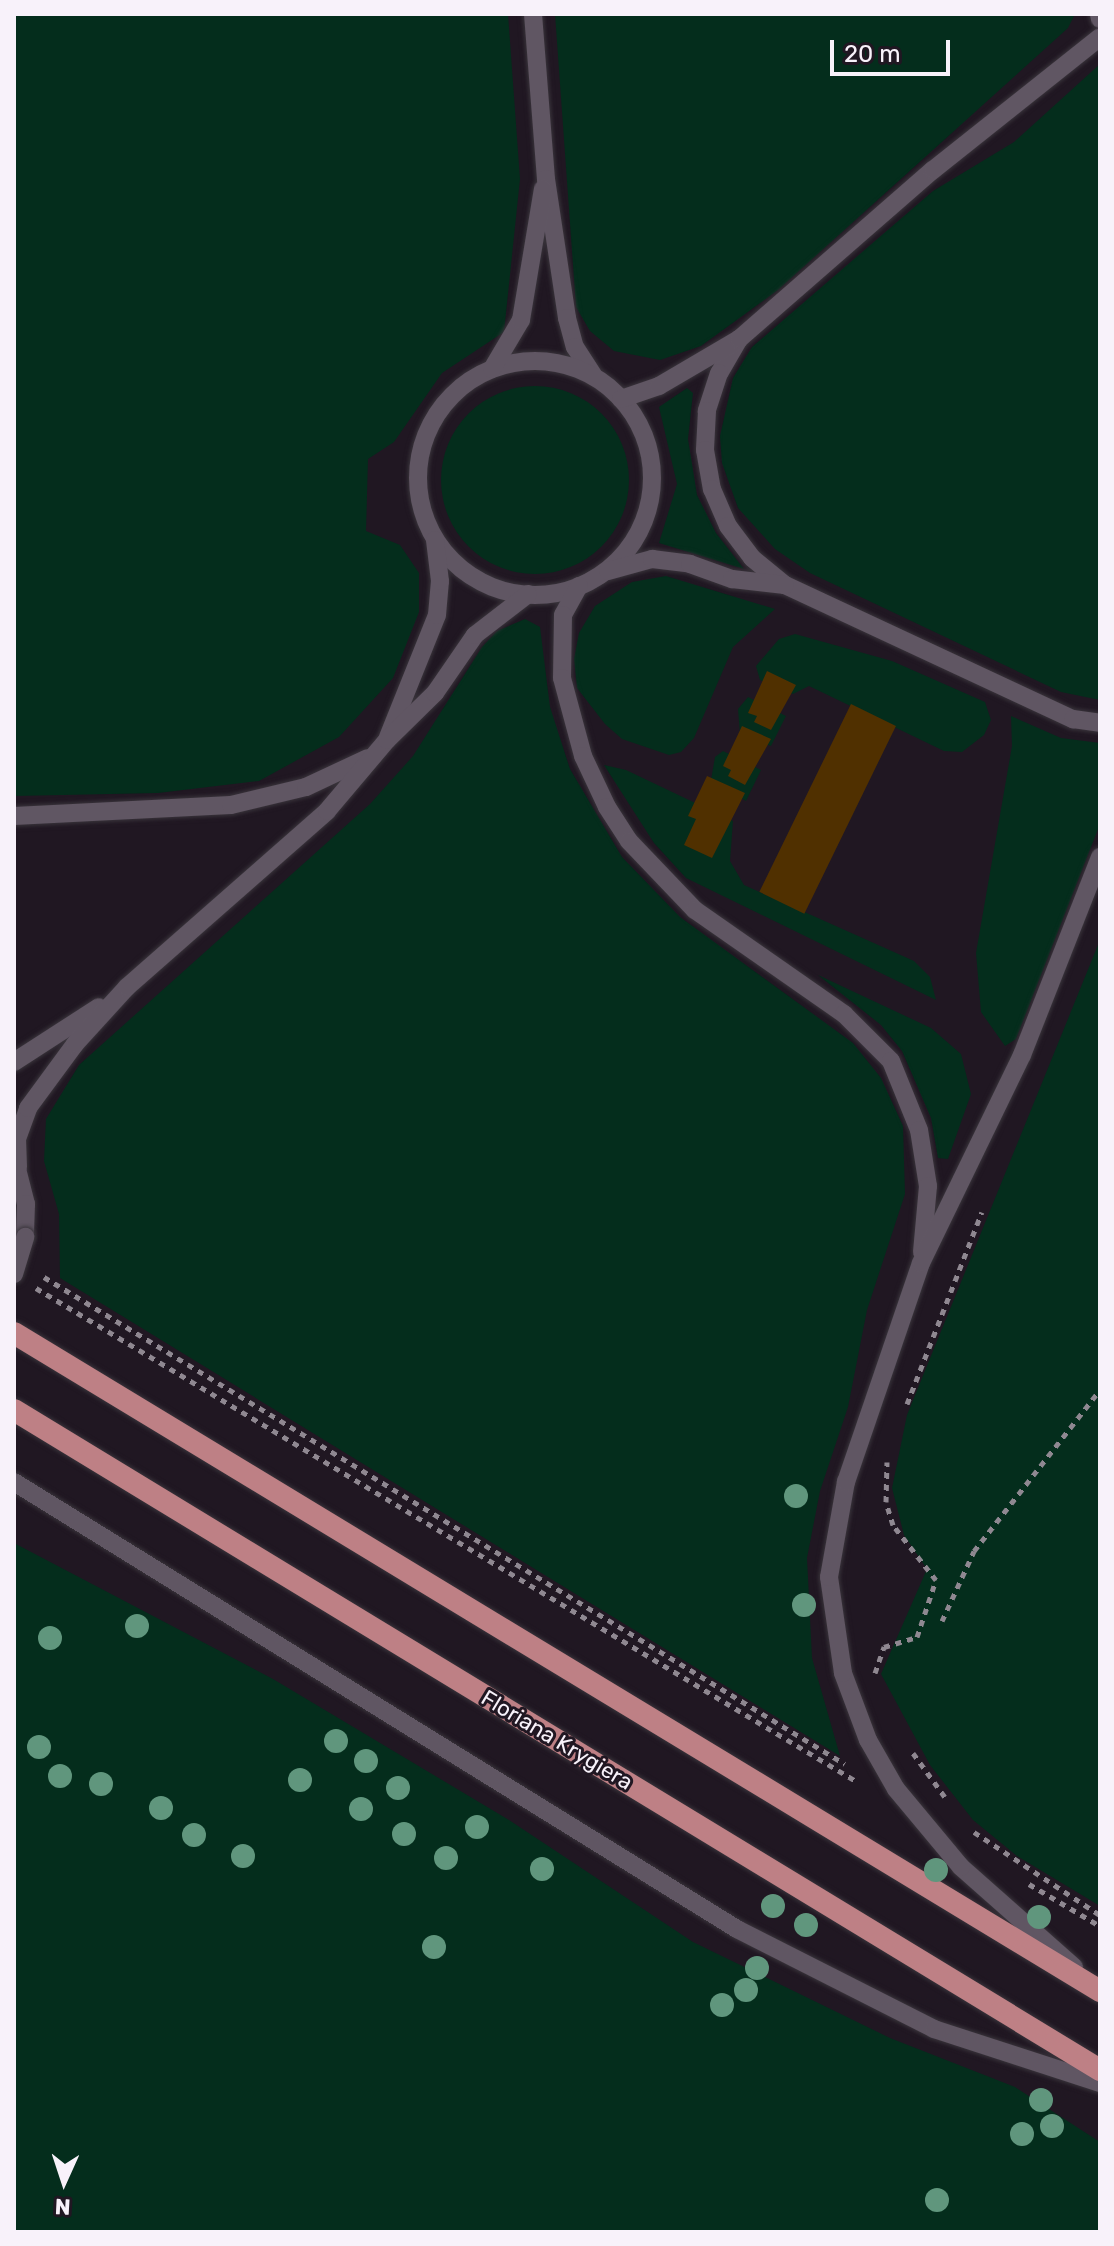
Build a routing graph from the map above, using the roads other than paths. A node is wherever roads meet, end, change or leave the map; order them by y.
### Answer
1 (533, 14) edge
2 (1100, 37) edge
3 (546, 179) junction
4 (739, 339) junction
5 (492, 370) junction
6 (595, 378) junction
7 (621, 399) junction
8 (434, 538) junction
9 (605, 571) junction
10 (785, 585) junction
11 (579, 586) junction
12 (528, 594) junction
13 (1100, 723) edge
14 (387, 740) junction
15 (374, 755) junction
16 (14, 816) edge
17 (1100, 857) edge
18 (127, 987) junction
19 (14, 1062) edge
20 (16, 1161) edge
21 (921, 1263) junction
22 (19, 1278) edge
23 (14, 1333) edge
24 (14, 1410) edge
25 (14, 1482) edge
26 (1100, 1991) edge
27 (1100, 2070) edge
28 (1100, 2083) edge

1 - 3 lane
2 - 4 lane
3 - 5 lane
3 - 6 lane
4 - 7 lane
4 - 10 lane
5 - 6 lane
5 - 8 lane
6 - 7 lane
7 - 9 lane
8 - 12 lane
8 - 14 lane
9 - 10 lane
9 - 11 lane
10 - 13 lane
11 - 12 lane
11 - 21 lane
12 - 14 lane
14 - 15 lane
15 - 16 lane
15 - 18 lane
17 - 21 lane
18 - 19 lane
18 - 20 lane
20 - 22 lane, bridge
21 - 26 lane
23 - 26 main road
24 - 27 main road, Floriana Krygiera
25 - 28 lane

